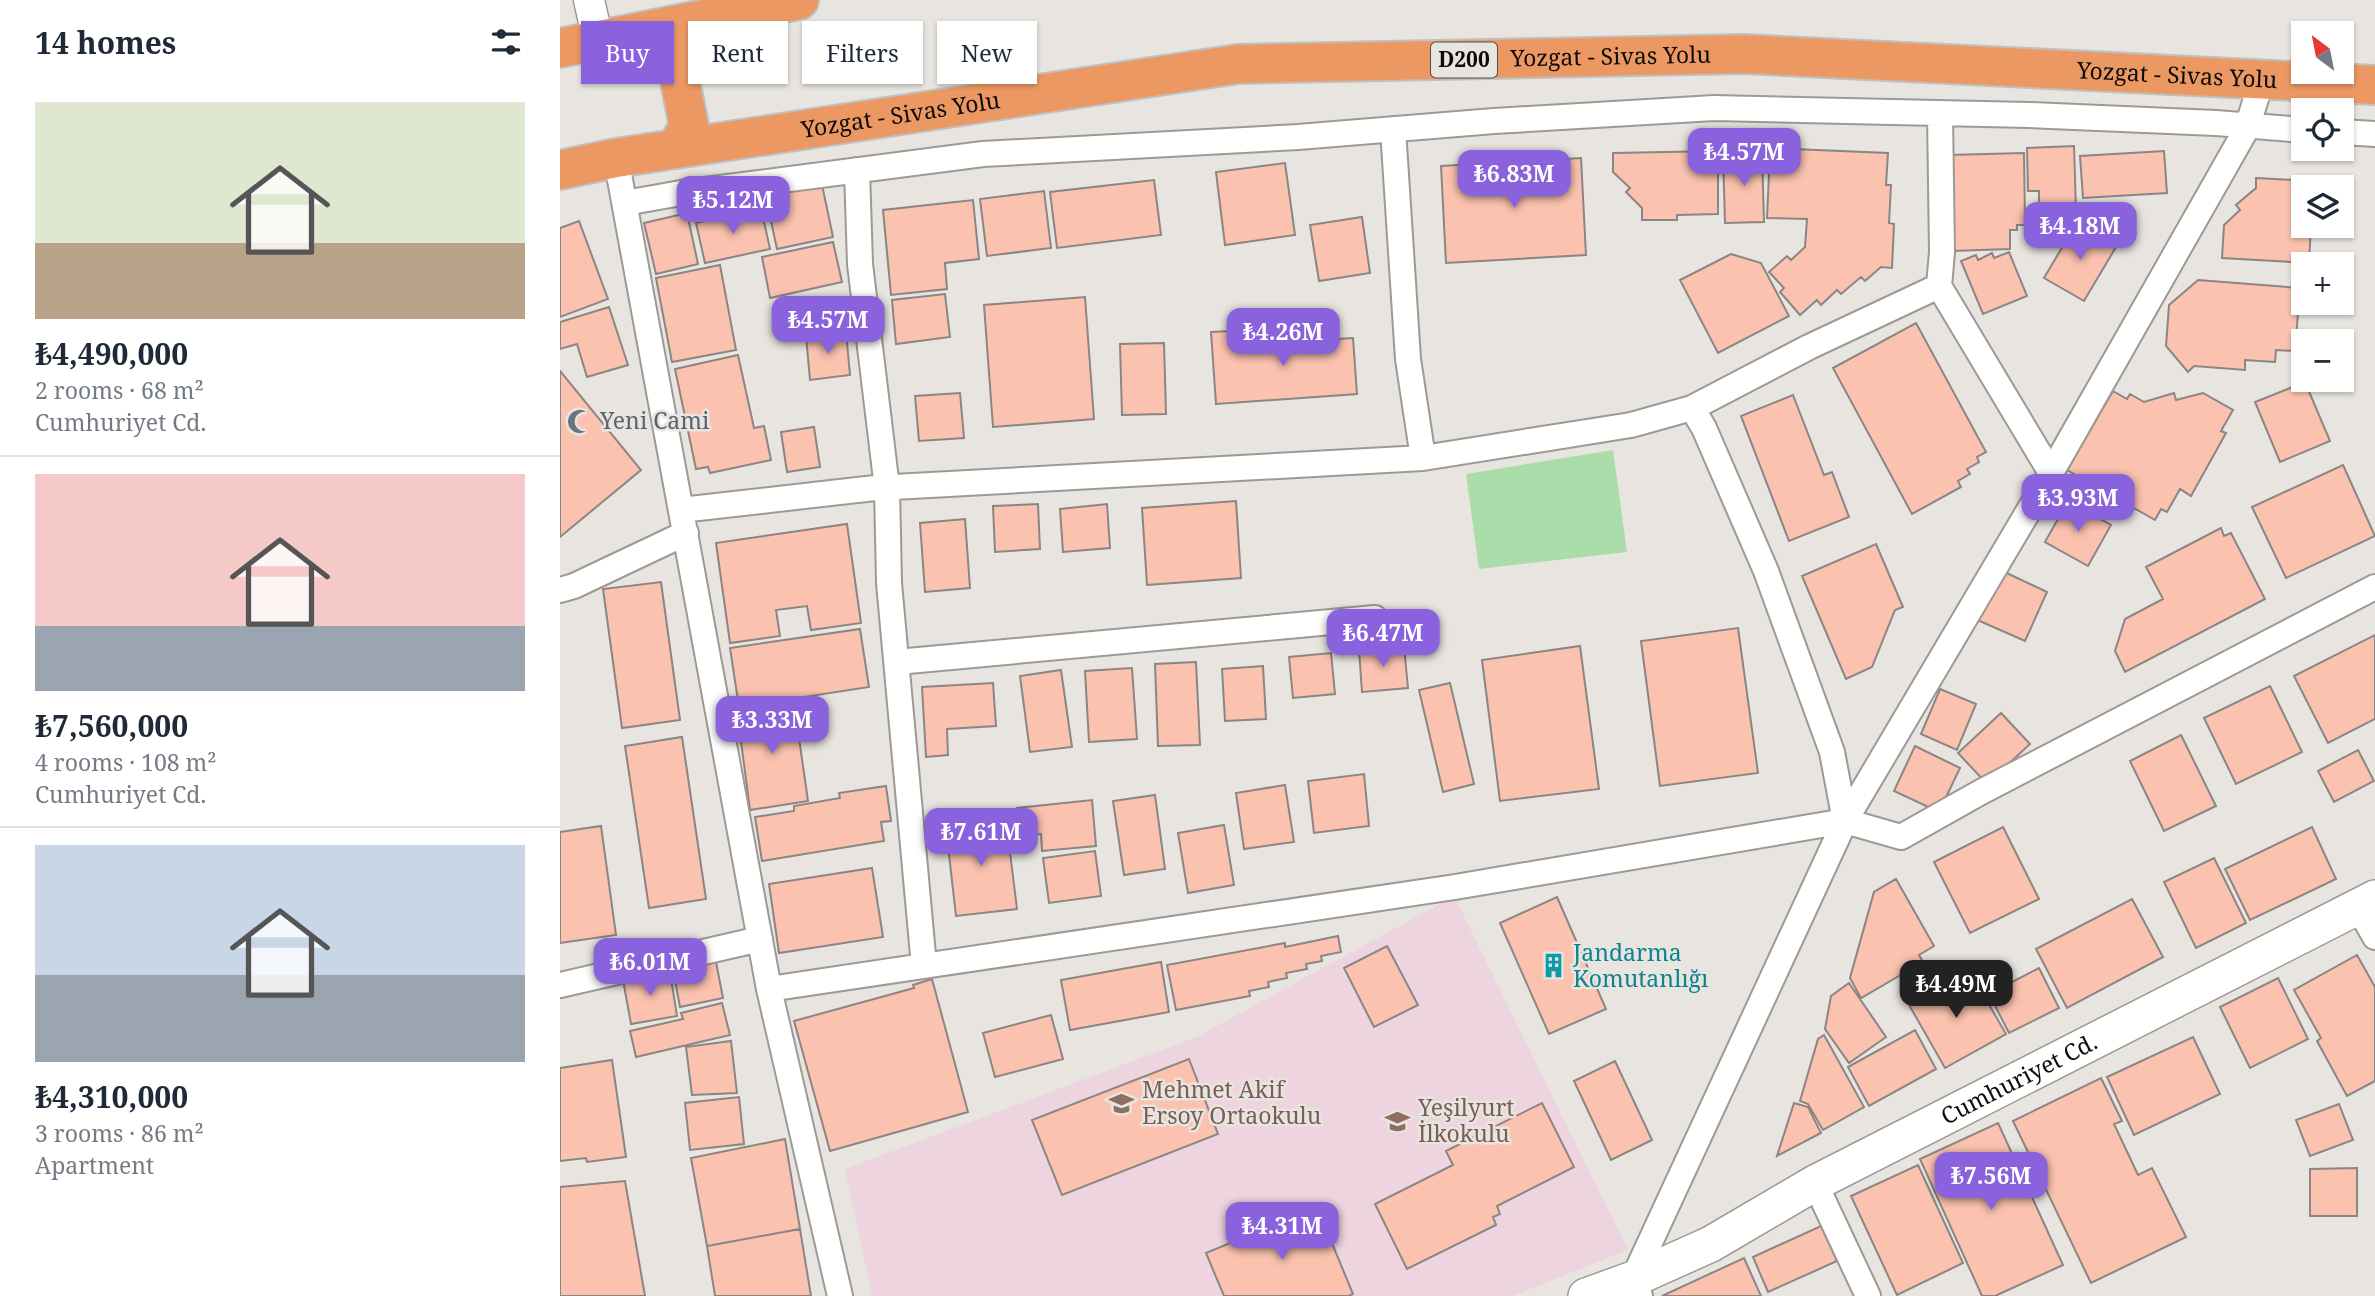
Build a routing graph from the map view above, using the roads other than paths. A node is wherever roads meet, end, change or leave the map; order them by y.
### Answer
1 (589, 0) edge
2 (799, 0) edge
3 (594, 21) edge
4 (674, 25) edge
5 (581, 44) edge
6 (560, 48) edge
7 (674, 51) edge
8 (2262, 79) junction
9 (2375, 85) edge
10 (1940, 114) junction
11 (2247, 128) junction
12 (1393, 129) junction
13 (2291, 130) edge
14 (2354, 133) edge
15 (2375, 134) edge
16 (676, 149) junction
17 (616, 158) junction
18 (560, 170) edge
19 (857, 170) junction
20 (625, 203) junction
21 (1939, 286) junction
22 (1692, 408) junction
23 (1423, 458) junction
24 (2050, 473) junction
25 (887, 488) junction
26 (684, 521) junction
27 (2375, 587) edge
28 (560, 590) edge
29 (1375, 618) dead end
30 (897, 662) junction
31 (1845, 821) junction
32 (2366, 903) edge
33 (2375, 937) edge
34 (760, 939) junction
35 (925, 965) junction
36 (560, 985) edge
37 (769, 989) junction
38 (1815, 1182) junction
39 (1637, 1288) edge
40 (840, 1296) edge
41 (1587, 1296) edge
42 (1868, 1296) edge

1 - 3 street
2 - 4 highway
5 - 6 highway
7 - 16 highway
8 - 9 highway, Yozgat - Sivas Yolu / D200
8 - 11 street
8 - 16 highway, Yozgat - Sivas Yolu / D200
10 - 11 street
10 - 12 street
10 - 21 street
11 - 13 street
11 - 24 street
12 - 19 street
12 - 23 street
14 - 15 street
16 - 17 highway, Yozgat - Sivas Yolu / D200
17 - 18 highway, Yozgat - Sivas Yolu / D200
17 - 20 street
19 - 20 street
19 - 25 street
20 - 26 street
21 - 22 street
21 - 24 street
22 - 23 street
22 - 31 street
23 - 25 street
24 - 31 street
25 - 26 street
25 - 30 street
26 - 28 street
26 - 34 street
27 - 31 street
29 - 30 street
30 - 35 street
31 - 35 street
31 - 39 street
32 - 33 street
32 - 38 main road, Cumhuriyet Cd.
34 - 36 street
34 - 37 street
35 - 37 street
37 - 40 street
38 - 39 main road, Cumhuriyet Cd.
38 - 42 street
39 - 41 main road, Cumhuriyet Cd.

